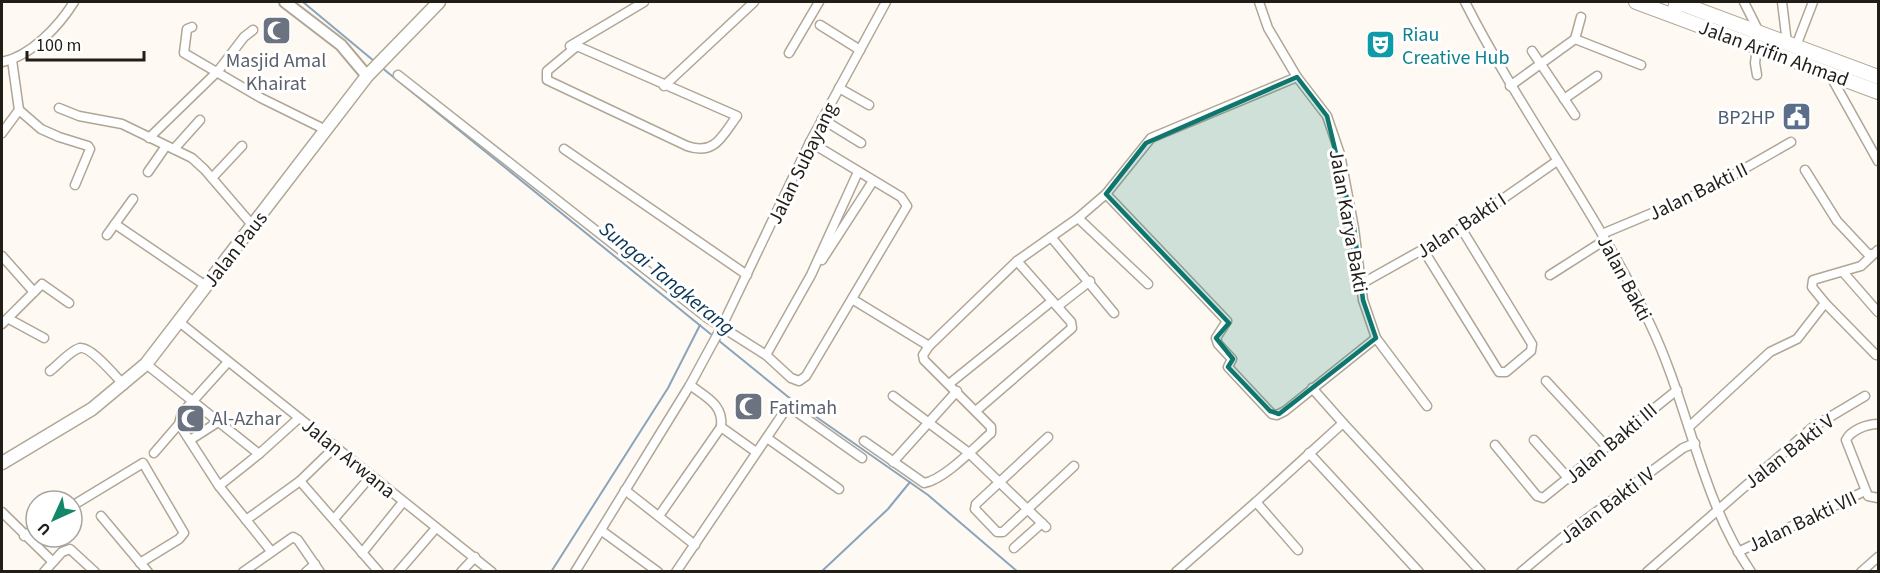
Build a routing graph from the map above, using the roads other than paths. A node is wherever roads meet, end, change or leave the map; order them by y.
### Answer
1 (74, 2) edge
2 (285, 2) edge
3 (440, 2) edge
4 (644, 2) edge
5 (751, 2) edge
6 (819, 2) edge
7 (886, 2) edge
8 (1259, 2) edge
9 (1465, 2) edge
10 (1636, 2) edge
11 (1744, 2) edge
12 (1782, 2) edge
13 (1813, 2) edge
14 (1675, 8) edge
15 (1581, 17) dead end
16 (820, 25) dead end
17 (192, 27) dead end
18 (253, 30) dead end
19 (1759, 32) junction
20 (1575, 39) junction
21 (1791, 45) junction
22 (1757, 47) junction
23 (860, 50) junction
24 (1532, 51) dead end
25 (789, 53) dead end
26 (12, 60) junction
27 (2, 62) edge
28 (1541, 64) junction
29 (1641, 65) dead end
30 (543, 67) dead end
31 (218, 71) junction
32 (369, 74) junction
33 (1829, 74) junction
34 (398, 75) dead end
35 (1757, 75) dead end
36 (1597, 76) dead end
37 (1297, 77) junction
38 (1878, 77) edge
39 (664, 86) junction
40 (1510, 86) junction
41 (839, 88) junction
42 (1878, 92) edge
43 (1564, 99) junction
44 (870, 105) dead end
45 (59, 108) dead end
46 (19, 110) junction
47 (1575, 115) dead end
48 (200, 120) dead end
49 (822, 120) junction
50 (326, 130) junction
51 (2, 133) edge
52 (149, 138) junction
53 (810, 142) junction
54 (1791, 142) dead end
55 (861, 143) dead end
56 (242, 146) dead end
57 (170, 147) junction
58 (564, 149) dead end
59 (1557, 161) junction
60 (1878, 161) edge
61 (1805, 170) dead end
62 (148, 172) dead end
63 (858, 172) junction
64 (212, 178) junction
65 (873, 181) junction
66 (75, 185) dead end
67 (1106, 194) junction
68 (133, 199) dead end
69 (1078, 218) junction
70 (116, 224) junction
71 (253, 226) junction
72 (1461, 228) junction
73 (107, 235) dead end
74 (1051, 237) junction
75 (1604, 237) junction
76 (1424, 251) junction
77 (1875, 252) edge
78 (2, 256) edge
79 (1017, 261) junction
80 (1843, 272) junction
81 (747, 275) junction
82 (811, 275) junction
83 (1550, 275) dead end
84 (1090, 281) junction
85 (1148, 284) dead end
86 (1361, 284) junction
87 (206, 286) junction
88 (33, 292) junction
89 (852, 298) junction
90 (69, 303) dead end
91 (1825, 303) junction
92 (1055, 304) junction
93 (1878, 312) edge
94 (1114, 313) dead end
95 (5, 321) edge
96 (178, 321) junction
97 (720, 329) junction
98 (44, 338) dead end
99 (1376, 338) junction
100 (929, 346) junction
101 (766, 355) junction
102 (1876, 355) dead end
103 (228, 362) junction
104 (146, 364) junction
105 (50, 371) dead end
106 (1546, 381) dead end
107 (949, 384) junction
108 (124, 385) junction
109 (690, 385) junction
110 (1312, 388) junction
111 (1677, 390) junction
112 (957, 391) junction
113 (893, 396) dead end
114 (1865, 396) dead end
115 (194, 402) junction
116 (1427, 406) dead end
117 (977, 410) junction
118 (299, 418) junction
119 (218, 422) junction
120 (930, 422) junction
121 (1343, 423) junction
122 (179, 424) junction
123 (1878, 424) edge
124 (1690, 426) junction
125 (721, 427) junction
126 (1048, 437) dead end
127 (767, 438) junction
128 (190, 440) junction
129 (1534, 440) dead end
130 (864, 441) dead end
131 (1695, 443) junction
132 (1495, 445) dead end
133 (335, 447) junction
134 (1607, 447) junction
135 (756, 452) junction
136 (154, 453) dead end
137 (969, 453) junction
138 (1309, 453) junction
139 (259, 454) junction
140 (862, 458) dead end
141 (893, 462) junction
142 (2, 463) edge
143 (1074, 466) dead end
144 (371, 476) junction
145 (1569, 478) junction
146 (300, 481) junction
147 (1000, 483) junction
148 (219, 486) junction
149 (839, 489) dead end
150 (625, 490) junction
151 (1865, 491) junction
152 (1878, 498) edge
153 (84, 499) edge
154 (404, 502) junction
155 (1256, 502) junction
156 (1028, 509) junction
157 (2, 512) edge
158 (1718, 512) junction
159 (100, 516) dead end
160 (659, 516) junction
161 (334, 519) junction
162 (246, 520) junction
163 (436, 528) junction
164 (602, 531) junction
165 (24, 536) edge
166 (695, 545) junction
167 (1014, 548) dead end
168 (38, 549) edge
169 (1298, 550) dead end
170 (271, 551) junction
171 (1738, 552) junction
172 (362, 553) junction
173 (475, 557) junction
174 (1878, 557) edge
175 (52, 562) junction
176 (140, 562) junction
177 (318, 568) edge
178 (578, 570) edge
179 (44, 572) edge
180 (95, 572) edge
181 (148, 572) edge
182 (243, 572) edge
183 (306, 572) edge
184 (379, 572) edge
185 (398, 572) edge
186 (461, 572) edge
187 (492, 572) edge
188 (658, 572) edge
189 (676, 572) edge
190 (1176, 572) edge
191 (1419, 572) edge
192 (1481, 572) edge
193 (1521, 572) edge
194 (1647, 572) edge
195 (1751, 572) edge
196 (1861, 572) edge

1 - 26 street
2 - 32 street
3 - 32 main road, Jalan Paus
4 - 30 street
5 - 39 street
6 - 25 street
7 - 23 street, Jalan Subayang
8 - 37 street, Jalan Karya Bakti
9 - 40 street, Jalan Bakti
10 - 14 main road, Jalan Arifin Ahmad
11 - 19 street
12 - 21 street
13 - 21 street
14 - 19 main road, Jalan Arifin Ahmad
14 - 22 main road, Jalan Arifin Ahmad
15 - 20 street
16 - 23 street
17 - 31 street
18 - 31 street
19 - 21 main road, Jalan Arifin Ahmad
20 - 28 street
20 - 29 street
21 - 38 main road, Jalan Arifin Ahmad
22 - 33 main road, Jalan Arifin Ahmad
22 - 35 street
23 - 41 street, Jalan Subayang
24 - 28 street
26 - 27 street
26 - 46 street
28 - 40 street
28 - 43 street
31 - 50 street
31 - 52 street
32 - 50 main road, Jalan Paus
33 - 42 main road, Jalan Arifin Ahmad
33 - 60 street
34 - 97 street
36 - 43 street
37 - 67 street
37 - 86 street, Jalan Karya Bakti
39 - 39 street
40 - 59 street, Jalan Bakti
41 - 44 street
41 - 49 street, Jalan Subayang
43 - 47 street
45 - 52 street
46 - 51 street
46 - 66 street
48 - 57 street
49 - 53 street, Jalan Subayang
49 - 55 street
50 - 71 main road, Jalan Paus
52 - 57 street
53 - 63 street
53 - 81 street, Jalan Subayang
54 - 75 street, Jalan Bakti II
56 - 64 street
57 - 62 street
57 - 64 street
58 - 81 street
59 - 72 street, Jalan Bakti I
59 - 75 street, Jalan Bakti
61 - 77 street
63 - 65 street
63 - 82 street
64 - 71 street
65 - 82 street
65 - 89 street
67 - 69 street
67 - 110 street
68 - 70 street
69 - 74 street
69 - 85 street
70 - 73 street
70 - 87 street
71 - 87 main road, Jalan Paus
72 - 76 street, Jalan Bakti I
72 - 76 street
74 - 79 street
74 - 84 street
75 - 83 street, Jalan Bakti II
75 - 111 street, Jalan Bakti
76 - 86 street, Jalan Bakti I
77 - 80 street
78 - 88 street
79 - 92 street
79 - 100 street
80 - 91 street
80 - 93 street
81 - 97 street, Jalan Subayang
82 - 101 street
84 - 92 street
84 - 94 street
86 - 99 street, Jalan Karya Bakti
87 - 96 main road, Jalan Paus
88 - 90 street
88 - 95 street
89 - 100 street
89 - 101 street
91 - 102 street
91 - 124 street
92 - 107 street
92 - 117 street
95 - 98 street
96 - 103 street, Jalan Arwana
96 - 104 main road, Jalan Paus
97 - 101 street
97 - 109 street, Jalan Subayang
99 - 110 street
99 - 116 street, Jalan Karya Bakti
100 - 107 street
103 - 115 street
103 - 118 street, Jalan Arwana
104 - 108 main road, Jalan Paus
104 - 115 street
105 - 108 street
106 - 134 street
107 - 112 street
108 - 142 main road, Jalan Paus
109 - 125 street
109 - 150 street
110 - 121 street
111 - 124 street, Jalan Bakti
111 - 134 street, Jalan Bakti III
112 - 117 street
112 - 120 street
113 - 120 street
114 - 158 street, Jalan Bakti V
115 - 119 street
115 - 122 street
117 - 137 street
118 - 133 street, Jalan Arwana
118 - 139 street
119 - 128 street
119 - 139 street
120 - 137 street
120 - 141 street
121 - 138 street
121 - 192 street
122 - 128 street
122 - 136 street
123 - 151 street
124 - 131 street, Jalan Bakti
125 - 135 street
125 - 160 street
126 - 147 street
127 - 135 street
127 - 140 street
127 - 149 street
128 - 148 street
129 - 145 street
130 - 141 street
131 - 158 street, Jalan Bakti
131 - 193 street, Jalan Bakti IV
132 - 145 street, Jalan Bakti III
133 - 144 street, Jalan Arwana
133 - 146 street
134 - 145 street, Jalan Bakti III
135 - 166 street
137 - 141 street
137 - 147 street
138 - 155 street
138 - 191 street
139 - 148 street
143 - 156 street
144 - 154 street, Jalan Arwana
144 - 161 street
146 - 161 street
146 - 162 street
147 - 156 street
147 - 156 street
148 - 162 street
150 - 160 street
150 - 164 street
151 - 152 street
151 - 171 street, Jalan Bakti VII
153 - 176 street
154 - 163 street, Jalan Arwana
154 - 172 street
155 - 169 street
155 - 190 street
156 - 167 street
157 - 165 street
158 - 171 street, Jalan Bakti
158 - 194 street, Jalan Bakti V
159 - 176 street
160 - 166 street
161 - 172 street
162 - 170 street
163 - 173 street, Jalan Arwana
163 - 185 street
164 - 178 street
164 - 188 street
166 - 189 street
168 - 175 street
170 - 177 street
170 - 182 street
171 - 195 street, Jalan Bakti
172 - 184 street
173 - 186 street
173 - 187 street, Jalan Arwana
174 - 196 street
175 - 179 street
175 - 180 street
176 - 181 street
177 - 183 street

